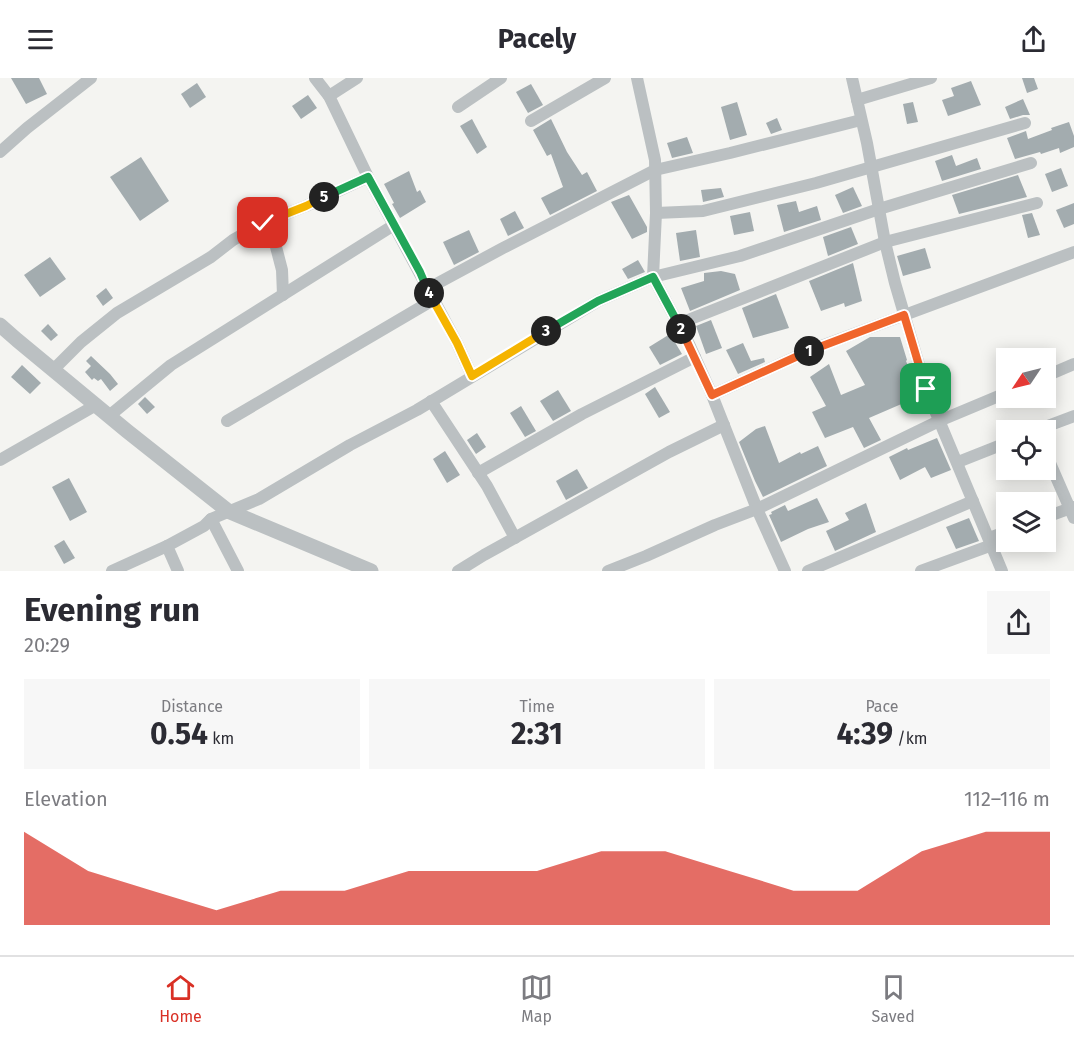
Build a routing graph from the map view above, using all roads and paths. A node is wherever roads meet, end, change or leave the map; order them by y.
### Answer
1 (92, 78) edge
2 (315, 78) edge
3 (357, 78) edge
4 (501, 78) edge
5 (605, 78) edge
6 (637, 78) edge
7 (852, 78) edge
8 (931, 78) edge
9 (328, 96) junction
10 (857, 100) junction
11 (458, 107) dead end
12 (861, 120) junction
13 (531, 121) dead end
14 (1024, 123) dead end
15 (0, 152) edge
16 (1031, 163) dead end
17 (871, 168) junction
18 (655, 170) junction
19 (368, 177) junction
20 (1036, 203) dead end
21 (879, 209) junction
22 (656, 213) junction
23 (269, 220) junction
24 (394, 225) junction
25 (885, 242) junction
26 (1074, 252) edge
27 (653, 277) junction
28 (427, 289) junction
29 (283, 295) junction
30 (433, 300) junction
31 (904, 315) junction
32 (678, 324) junction
33 (0, 325) edge
34 (695, 357) junction
35 (1074, 364) edge
36 (53, 370) junction
37 (1056, 372) edge
38 (472, 376) junction
39 (712, 395) junction
40 (996, 397) edge
41 (431, 401) junction
42 (96, 405) junction
43 (110, 416) junction
44 (1074, 416) edge
45 (939, 421) junction
46 (227, 422) dead end
47 (1056, 423) edge
48 (724, 425) junction
49 (996, 447) edge
50 (0, 460) edge
51 (958, 462) junction
52 (478, 473) junction
53 (1056, 475) edge
54 (973, 501) junction
55 (758, 509) junction
56 (228, 511) junction
57 (1073, 511) edge
58 (1056, 515) edge
59 (212, 519) junction
60 (515, 538) junction
61 (996, 538) edge
62 (990, 542) junction
63 (167, 546) junction
64 (112, 571) edge
65 (178, 571) edge
66 (238, 571) edge
67 (371, 571) edge
68 (458, 571) edge
69 (608, 571) edge
70 (785, 571) edge
71 (808, 571) edge
72 (921, 571) edge
73 (1002, 571) edge

1 - 15 street
2 - 9 street
3 - 9 street
4 - 11 street
5 - 13 street
6 - 18 street
7 - 10 street
8 - 10 street
9 - 19 street
10 - 12 street
12 - 17 street
12 - 18 street
14 - 17 street
16 - 21 street
17 - 21 street
17 - 22 street
18 - 22 street
18 - 28 street
19 - 23 street
19 - 24 street
20 - 25 street
21 - 25 street
21 - 27 street
22 - 27 street
23 - 29 street
23 - 36 street
24 - 28 street
24 - 29 street
25 - 31 street
25 - 32 street
26 - 31 street
27 - 32 street
27 - 38 street
28 - 30 street
29 - 43 street
30 - 38 street
30 - 46 street
31 - 39 street
31 - 45 street
32 - 34 street
33 - 36 street
34 - 39 street
34 - 52 street
35 - 37 street
36 - 42 street
38 - 41 street
39 - 48 street
40 - 45 street
41 - 52 street
41 - 56 street
42 - 43 street
42 - 50 street
43 - 56 street
44 - 47 street
45 - 51 street
45 - 55 street
48 - 55 street
48 - 60 street
49 - 51 street
51 - 54 street
52 - 60 street
53 - 57 street
54 - 62 street
54 - 71 street
55 - 69 street
55 - 70 street
56 - 59 street
56 - 67 street
57 - 58 street
59 - 63 street
59 - 66 street
60 - 68 street
61 - 62 street
62 - 72 street
62 - 73 street
63 - 64 street
63 - 65 street

